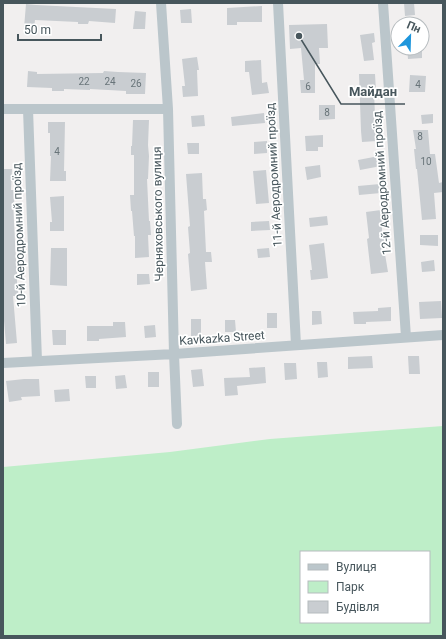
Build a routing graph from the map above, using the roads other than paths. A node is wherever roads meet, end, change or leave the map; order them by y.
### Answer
1 (161, 3) edge
2 (278, 3) edge
3 (383, 3) edge
4 (3, 109) edge
5 (28, 109) junction
6 (168, 109) junction
7 (443, 335) edge
8 (406, 337) junction
9 (296, 345) junction
10 (174, 354) junction
11 (37, 361) junction
12 (3, 363) edge
13 (177, 424) dead end

1 - 6 street, Черняховського вулиця
2 - 9 street, 11-й Аеродромний проїзд
3 - 8 street, 12-й Аеродромний проїзд
4 - 5 street
5 - 6 street
5 - 11 street, 10-й Аеродромний проїзд
6 - 10 street, Черняховського вулиця
7 - 8 street, Kavkazka Street
8 - 9 street, Kavkazka Street
9 - 10 street, Kavkazka Street
10 - 11 street, Kavkazka Street
10 - 13 street, Черняховського вулиця
11 - 12 street, Kavkazka Street

